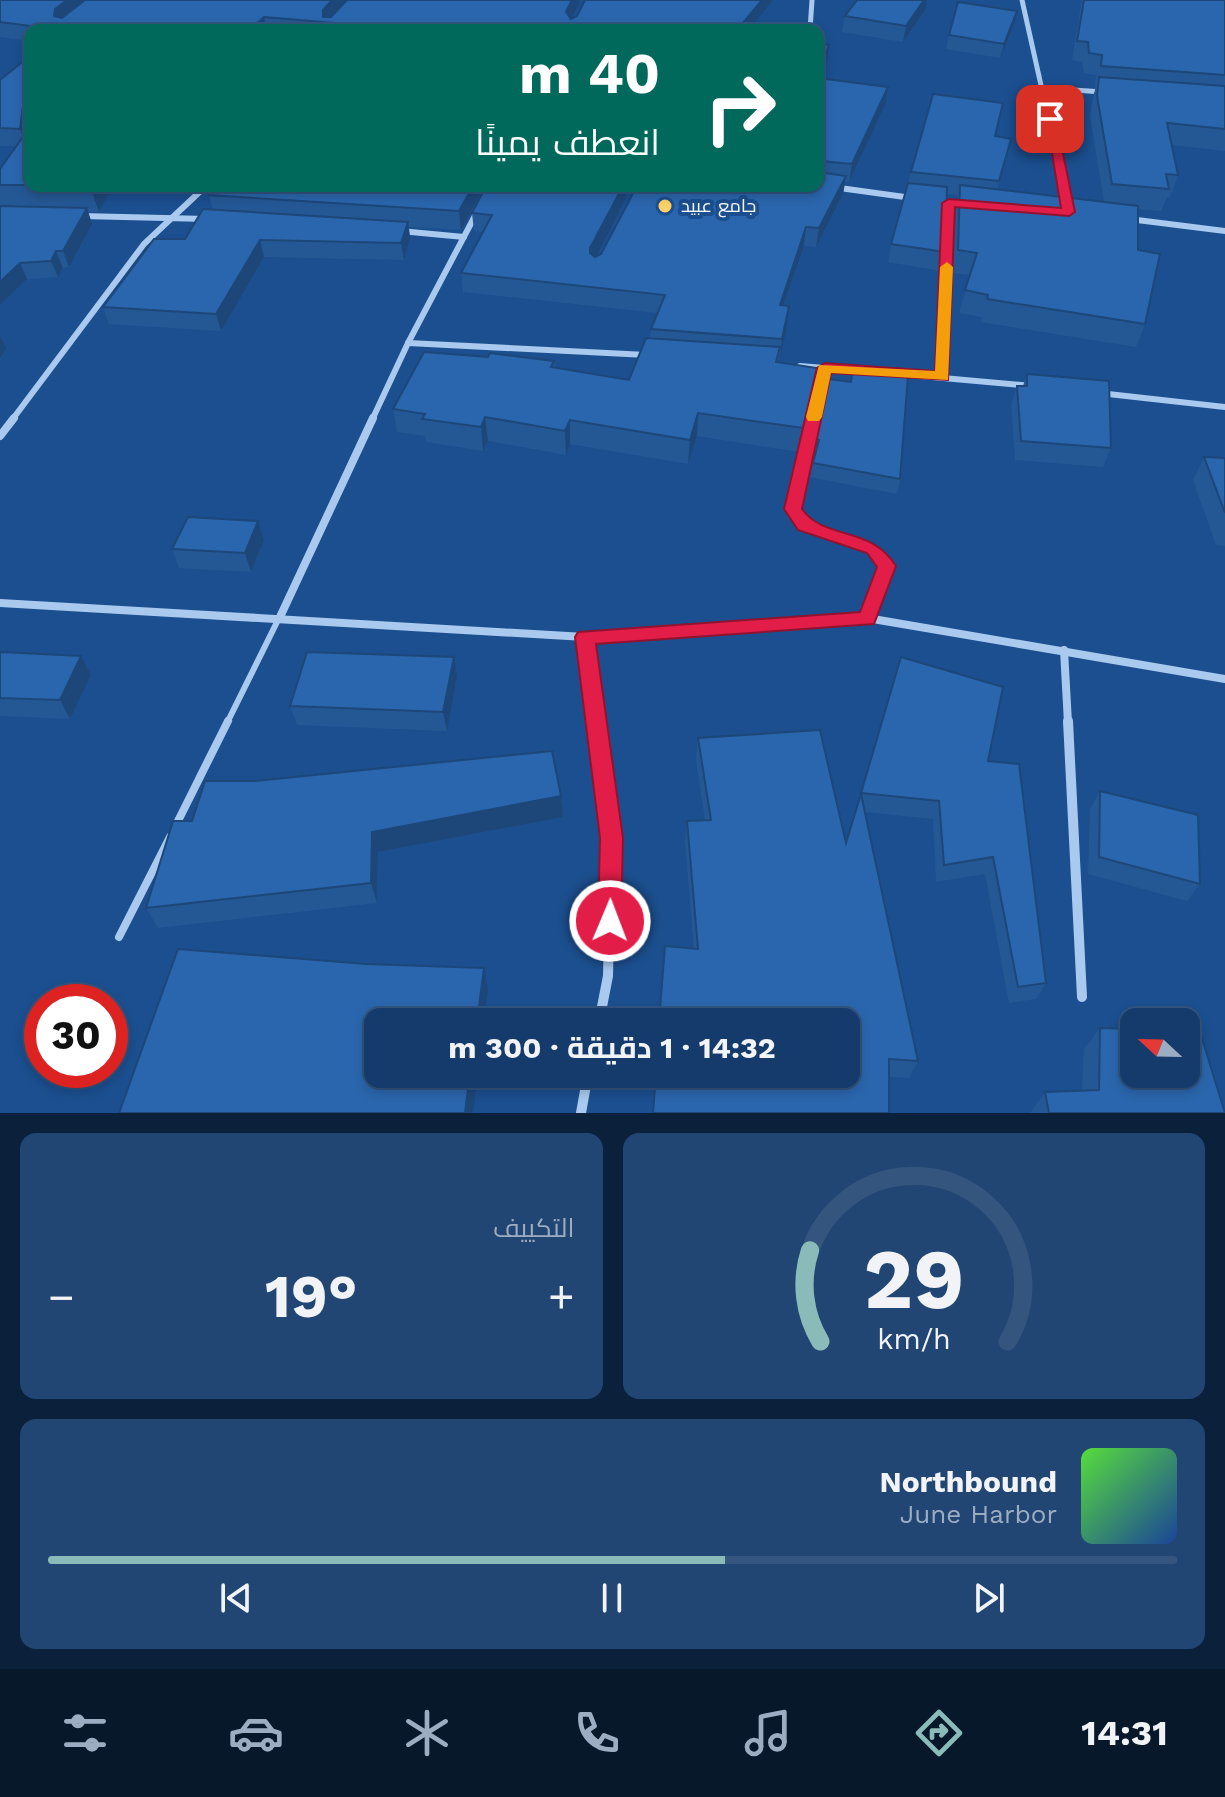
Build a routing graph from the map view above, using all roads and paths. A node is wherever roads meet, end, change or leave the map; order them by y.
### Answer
1 (812, 0) edge
2 (1022, 0) edge
3 (810, 24) edge
4 (1044, 88) junction
5 (1105, 92) edge
6 (824, 186) edge
7 (200, 192) edge
8 (484, 199) edge
9 (920, 199) edge
10 (934, 201) edge
11 (949, 203) junction
12 (964, 204) edge
13 (1054, 211) edge
14 (78, 216) edge
15 (1115, 217) edge
16 (172, 218) junction
17 (216, 219) edge
18 (392, 230) edge
19 (1225, 231) edge
20 (464, 237) junction
21 (408, 343) junction
22 (654, 356) edge
23 (794, 366) edge
24 (825, 368) junction
25 (942, 377) junction
26 (1037, 387) edge
27 (1084, 392) edge
28 (1225, 407) edge
29 (0, 436) edge
30 (0, 603) edge
31 (280, 617) junction
32 (867, 618) junction
33 (585, 637) junction
34 (1064, 650) junction
35 (1225, 679) edge
36 (119, 937) dead end
37 (1082, 997) dead end
38 (602, 1008) edge
39 (585, 1088) edge
40 (581, 1113) edge

1 - 3 street
2 - 4 street
4 - 5 street
4 - 13 street
6 - 9 street
7 - 16 street
8 - 20 street
10 - 11 street
11 - 12 street
11 - 25 street
14 - 16 street
15 - 19 street
16 - 17 street
16 - 29 street
18 - 20 street
20 - 21 street
21 - 22 street
21 - 31 street
23 - 24 street
24 - 25 street
24 - 32 street
25 - 26 street
27 - 28 street
30 - 31 street
31 - 33 street
31 - 36 lane
32 - 33 street
32 - 34 street
33 - 38 street
34 - 35 street
34 - 37 street
39 - 40 street

